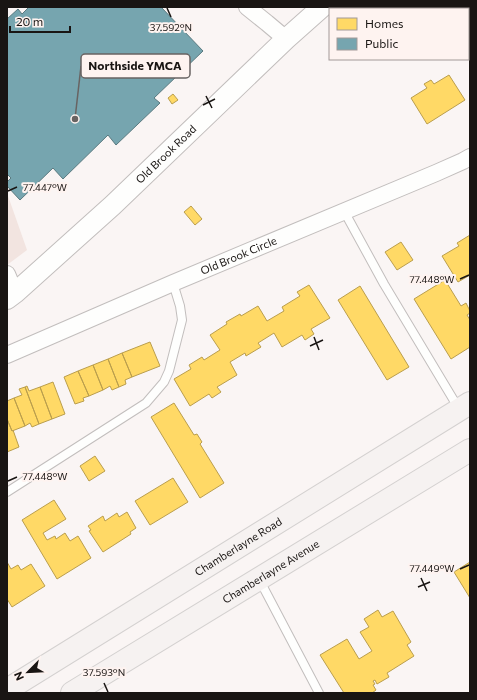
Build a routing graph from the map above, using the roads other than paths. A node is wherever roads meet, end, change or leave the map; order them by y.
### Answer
1 (247, 7) edge
2 (322, 7) edge
3 (286, 39) junction
4 (470, 158) edge
5 (344, 211) junction
6 (7, 274) edge
7 (173, 283) junction
8 (11, 296) edge
9 (7, 355) edge
10 (464, 406) edge
11 (470, 450) edge
12 (7, 492) edge
13 (259, 579) junction
14 (7, 690) edge
15 (72, 693) edge
16 (319, 693) edge

1 - 3 street
2 - 3 street, Old Brook Road
3 - 8 street, Old Brook Road
4 - 5 street, Old Brook Circle
5 - 7 street, Old Brook Circle
5 - 10 lane
6 - 8 street
7 - 9 street, Old Brook Circle
7 - 12 lane
10 - 14 main road, Chamberlayne Road
11 - 13 main road, Chamberlayne Avenue
13 - 15 main road, Chamberlayne Avenue
13 - 16 lane

